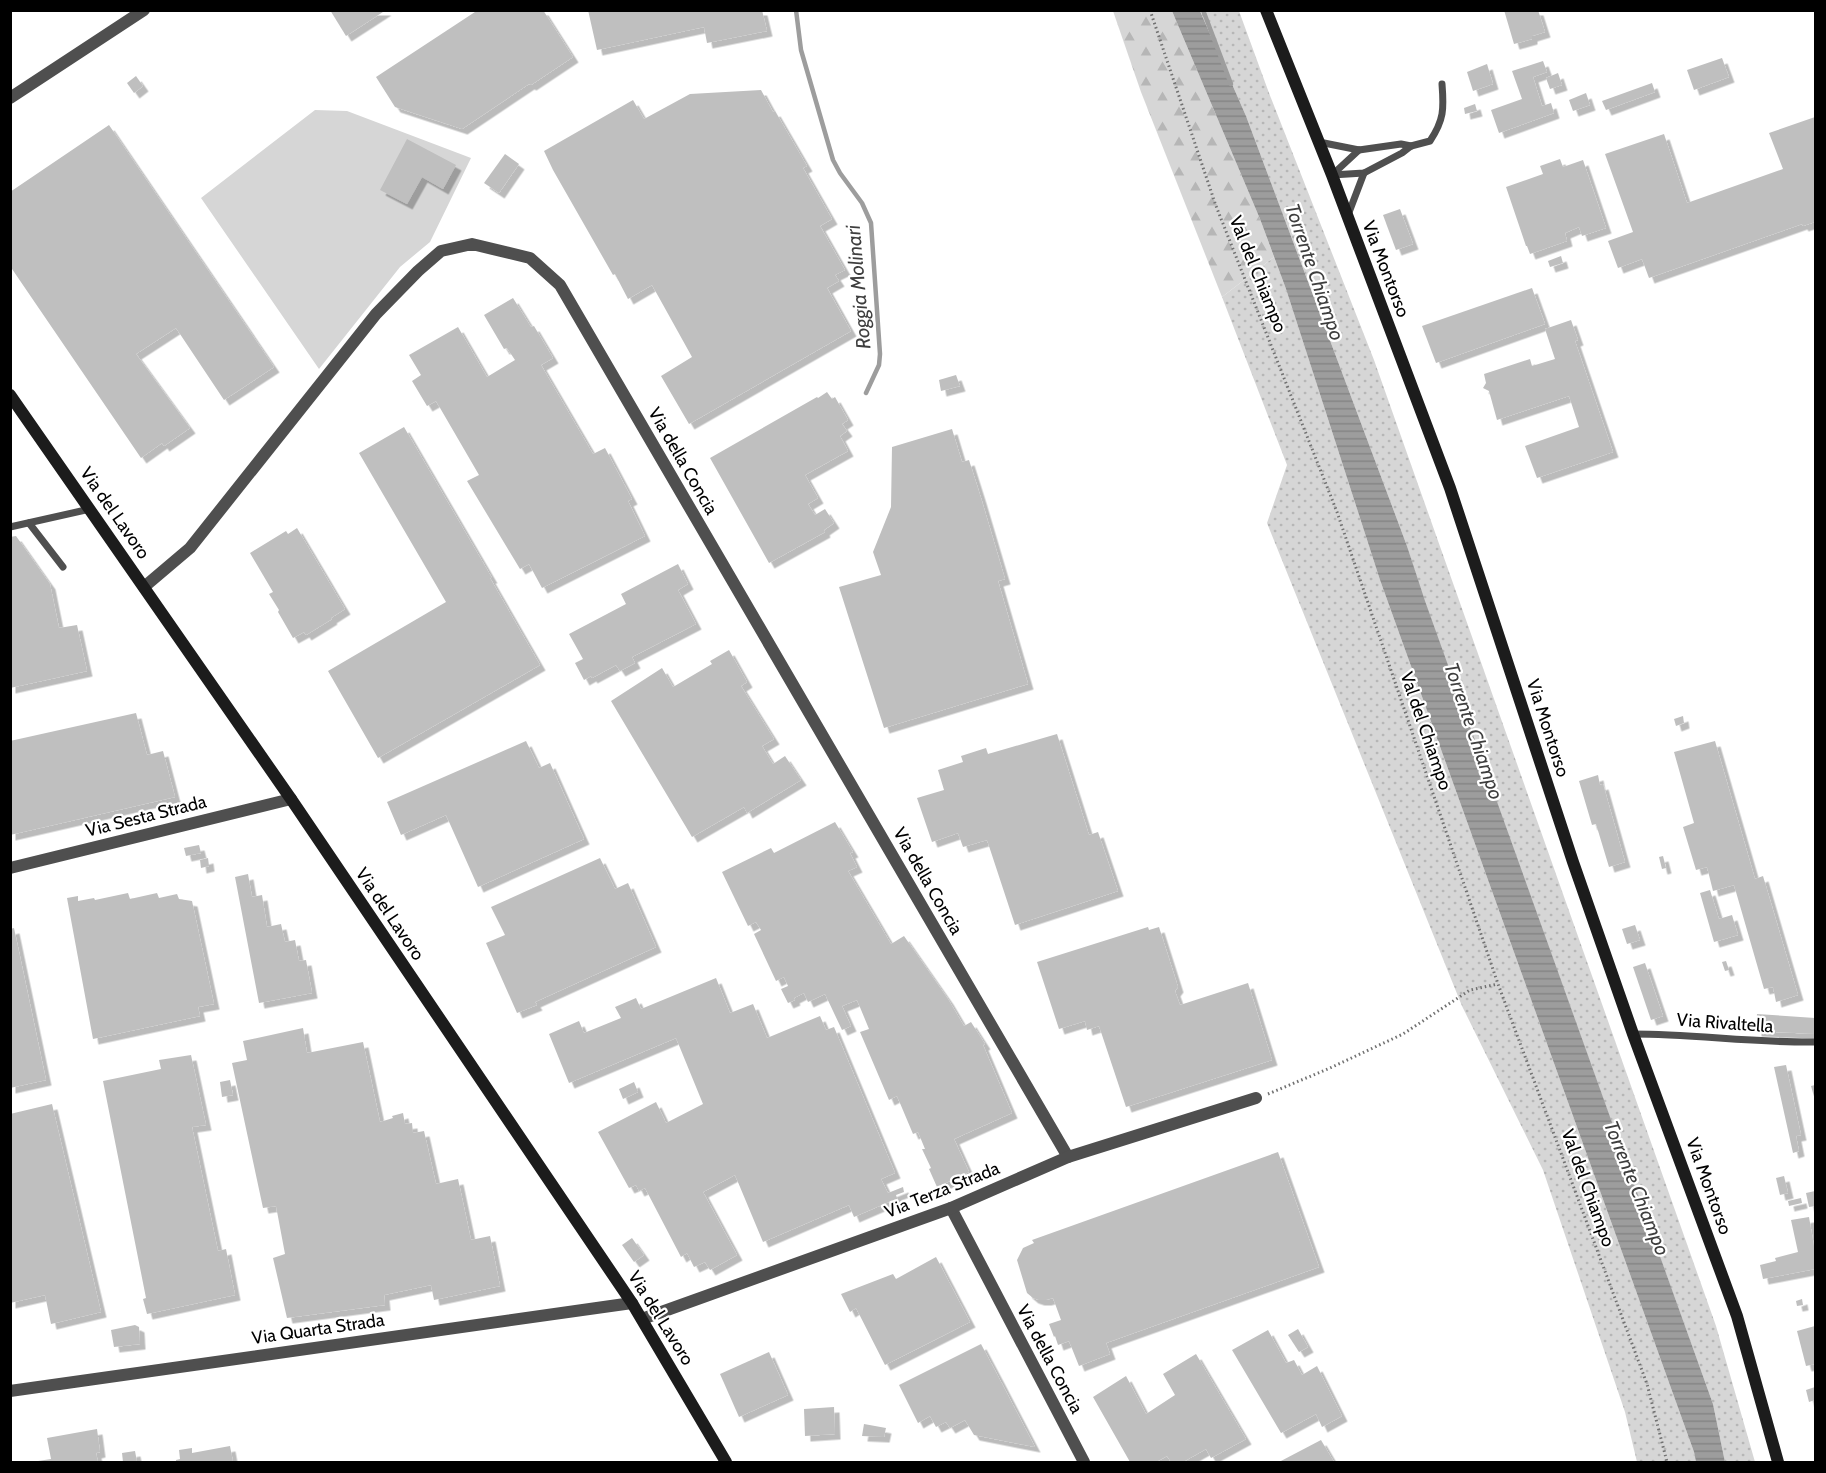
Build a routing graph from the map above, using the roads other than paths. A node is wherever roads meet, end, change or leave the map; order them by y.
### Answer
1 (144, 10) edge
2 (1266, 10) edge
3 (1442, 84) dead end
4 (10, 98) edge
5 (1318, 142) junction
6 (1411, 146) junction
7 (1359, 150) junction
8 (1364, 172) junction
9 (1332, 175) junction
10 (1347, 218) junction
11 (10, 395) edge
12 (90, 509) junction
13 (29, 523) junction
14 (10, 527) edge
15 (63, 567) dead end
16 (144, 587) junction
17 (291, 800) junction
18 (10, 868) edge
19 (1633, 1035) junction
20 (1815, 1042) edge
21 (1256, 1098) road end
22 (1068, 1157) junction
23 (951, 1208) junction
24 (632, 1302) junction
25 (642, 1319) junction
26 (10, 1391) edge
27 (726, 1462) edge
28 (1084, 1462) edge
29 (1778, 1462) edge

1 - 4 street
2 - 5 main road, Via Montorso
3 - 6 lane
5 - 7 lane
5 - 9 main road, Via Montorso
6 - 7 lane
6 - 8 lane
7 - 9 lane
8 - 9 lane
8 - 10 lane
9 - 10 main road, Via Montorso
10 - 19 main road, Via Montorso
11 - 12 main road, Via del Lavoro
12 - 13 lane
12 - 16 main road, Via del Lavoro
13 - 14 lane
13 - 15 lane
16 - 17 main road, Via del Lavoro
16 - 22 street, Via della Concia
17 - 18 street, Via Sesta Strada
17 - 24 main road, Via del Lavoro
19 - 20 lane, Via Rivaltella
19 - 29 main road, Via Montorso
21 - 22 street, Via Terza Strada
22 - 23 street, Via Terza Strada
23 - 25 street, Via Terza Strada
23 - 28 street, Via della Concia
24 - 25 main road, Via del Lavoro
24 - 26 street, Via Quarta Strada
25 - 27 main road, Via del Lavoro

